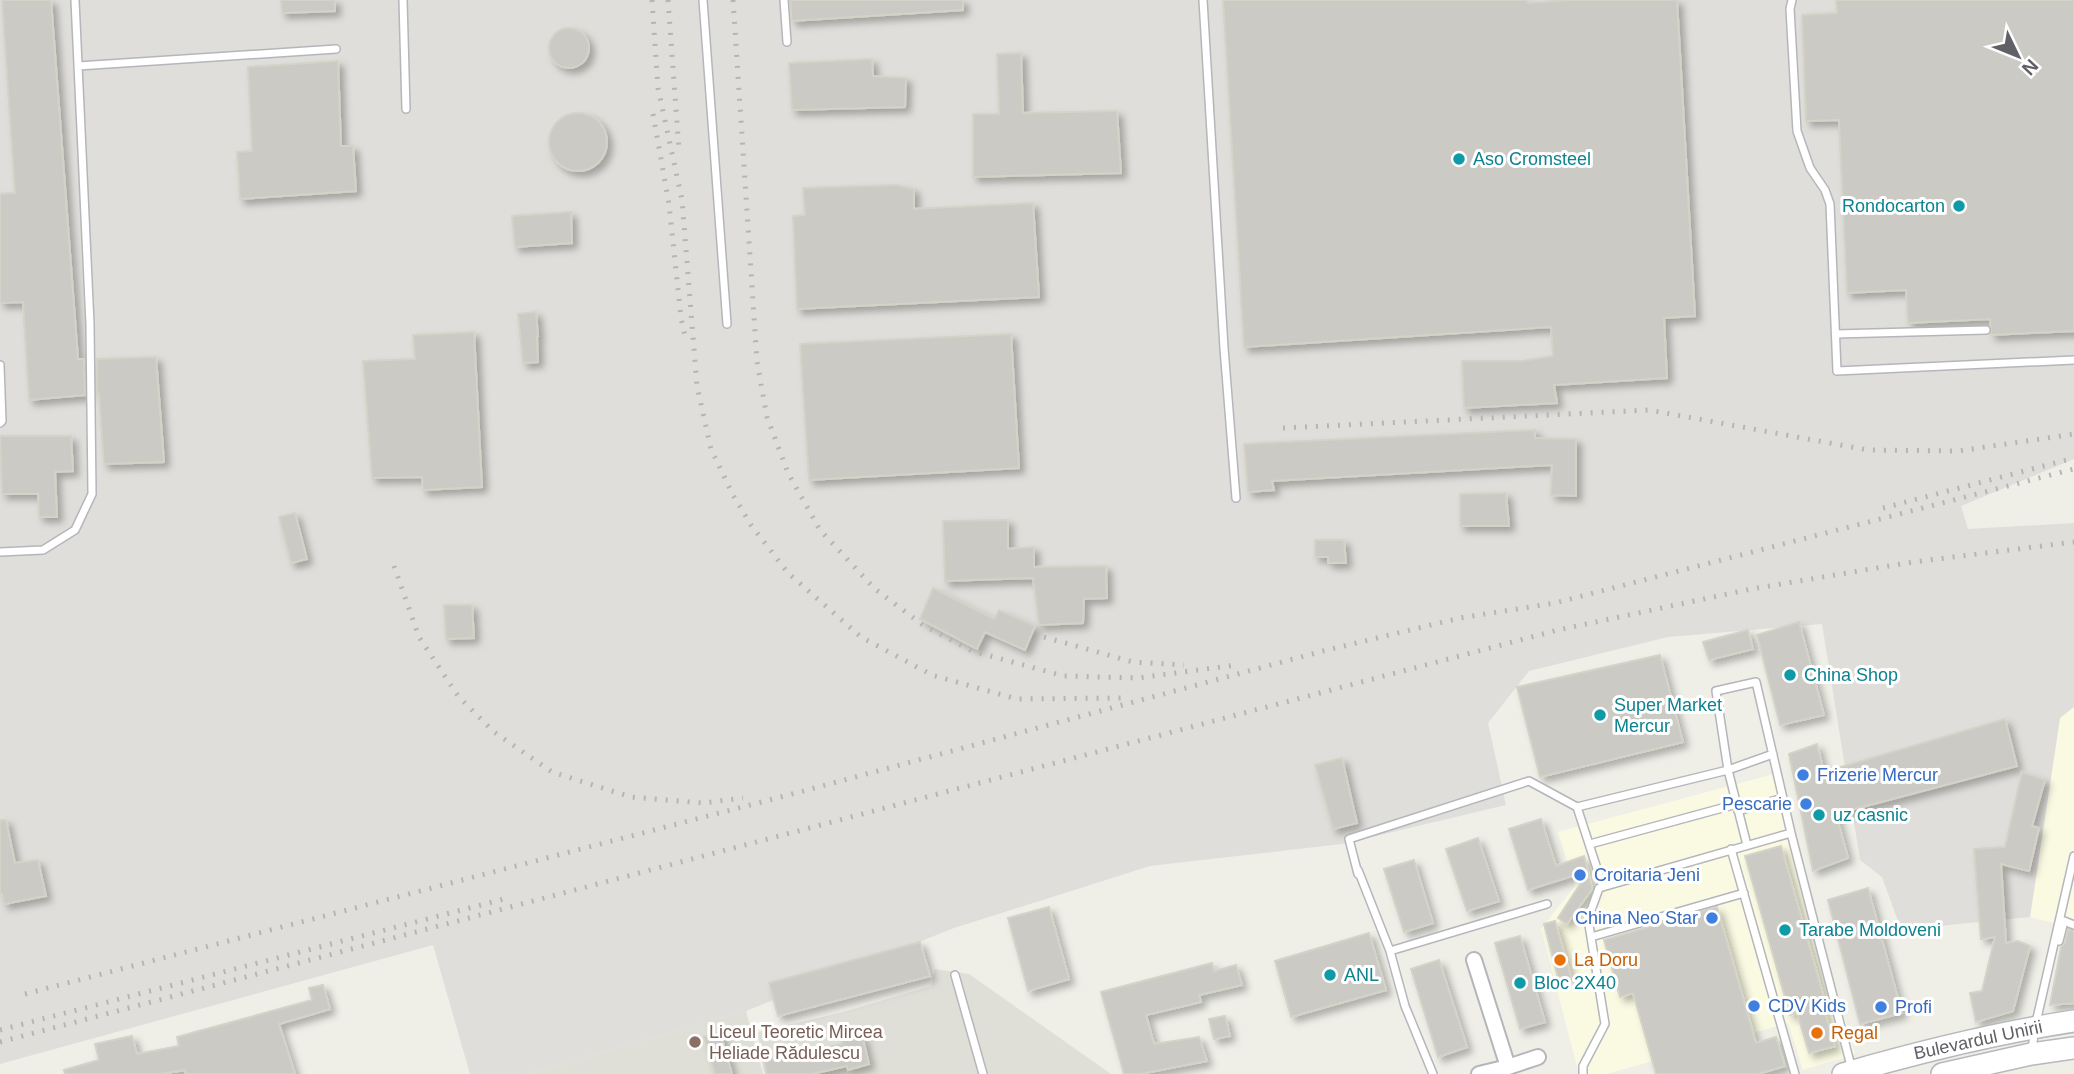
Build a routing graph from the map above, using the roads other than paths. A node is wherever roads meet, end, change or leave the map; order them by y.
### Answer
1 (75, 0) edge
2 (403, 0) edge
3 (703, 0) edge
4 (783, 0) edge
5 (1203, 0) edge
6 (1792, 0) edge
7 (787, 42) dead end
8 (336, 49) dead end
9 (78, 65) junction
10 (406, 109) dead end
11 (727, 324) dead end
12 (1986, 330) dead end
13 (1836, 334) junction
14 (2074, 360) edge
15 (0, 365) edge
16 (0, 423) edge
17 (1236, 498) dead end
18 (0, 552) edge
19 (1773, 754) junction
20 (1728, 770) junction
21 (1783, 798) junction
22 (1577, 807) junction
23 (1737, 807) junction
24 (1791, 833) junction
25 (1590, 844) junction
26 (1747, 845) junction
27 (1731, 849) junction
28 (1356, 852) dead end
29 (2074, 856) edge
30 (1358, 874) junction
31 (1603, 887) junction
32 (1744, 894) junction
33 (1547, 904) dead end
34 (2074, 925) edge
35 (1591, 937) junction
36 (1390, 951) junction
37 (1474, 960) dead end
38 (954, 975) dead end
39 (2046, 976) junction
40 (2074, 1021) edge
41 (2035, 1027) junction
42 (2074, 1048) edge
43 (1928, 1051) junction
44 (2031, 1054) junction
45 (1538, 1058) dead end
46 (1508, 1067) junction
47 (1850, 1073) edge
48 (983, 1074) edge
49 (1433, 1074) edge
50 (1479, 1074) edge
51 (1583, 1074) edge
52 (1795, 1074) edge
53 (1934, 1074) edge
54 (1942, 1074) edge

1 - 9 lane
2 - 10 lane
3 - 11 lane
4 - 7 lane
5 - 17 lane
6 - 13 lane
8 - 9 lane
9 - 18 lane
12 - 13 lane
13 - 14 lane
15 - 16 lane
19 - 20 lane
19 - 20 lane
19 - 21 lane
20 - 22 lane
20 - 23 lane
21 - 23 lane
21 - 24 lane
22 - 25 lane
22 - 30 lane
23 - 25 lane
23 - 26 lane
24 - 26 lane
24 - 47 lane
25 - 31 lane
26 - 27 lane
27 - 31 lane
27 - 32 lane
28 - 30 lane
29 - 39 lane
30 - 36 lane
31 - 35 lane
32 - 35 lane
32 - 52 lane
33 - 36 lane
34 - 39 lane
35 - 51 lane
36 - 49 lane
37 - 46 street
38 - 48 lane
39 - 41 lane
40 - 41 main road, Bulevardul Unirii
41 - 43 main road, Bulevardul Unirii
41 - 44 lane
42 - 44 main road, Bulevardul Unirii
43 - 47 main road, Bulevardul Unirii
43 - 53 main road
44 - 54 main road, Bulevardul Unirii
45 - 46 street
46 - 50 street

